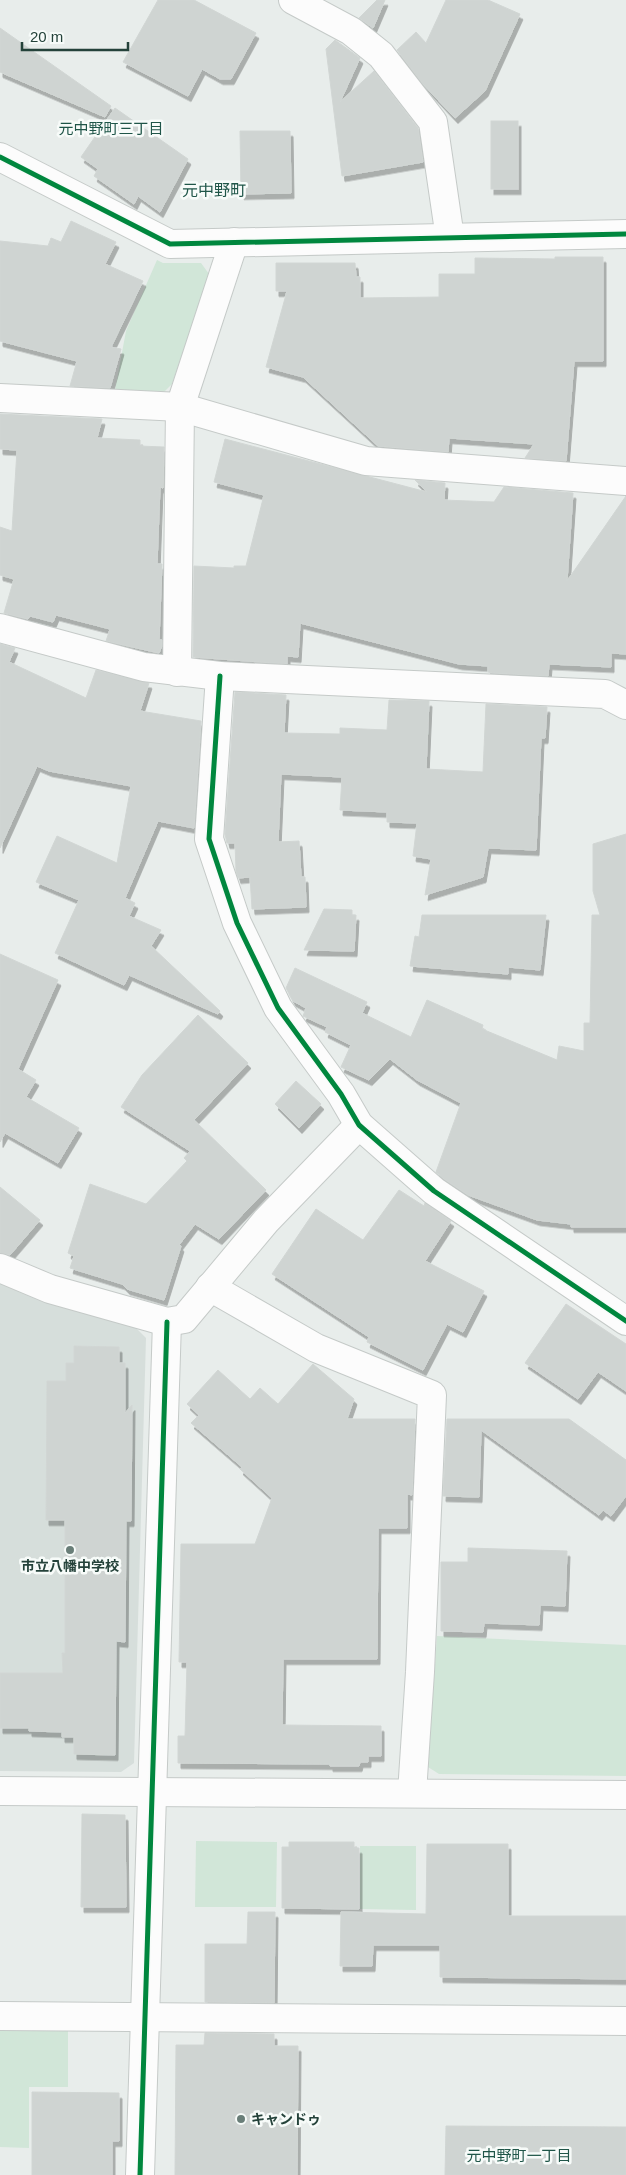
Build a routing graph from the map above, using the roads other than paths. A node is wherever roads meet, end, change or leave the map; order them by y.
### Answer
1 (293, 0) edge
2 (0, 157) edge
3 (626, 234) edge
4 (450, 238) junction
5 (234, 242) junction
6 (0, 398) edge
7 (180, 408) junction
8 (626, 481) edge
9 (0, 628) edge
10 (177, 672) junction
11 (220, 676) junction
12 (626, 705) edge
13 (359, 1125) junction
14 (0, 1268) edge
15 (210, 1287) junction
16 (626, 1321) edge
17 (167, 1322) junction
18 (0, 1790) edge
19 (151, 1792) junction
20 (412, 1793) junction
21 (626, 1795) edge
22 (0, 2016) edge
23 (145, 2017) junction
24 (626, 2021) edge
25 (140, 2175) edge

1 - 4 street
2 - 5 street
3 - 4 street
4 - 5 street
5 - 7 street
6 - 7 street
7 - 8 street
7 - 10 street
9 - 10 street
10 - 11 street
11 - 12 street
11 - 13 street
13 - 15 street
13 - 16 street
14 - 17 street
15 - 17 street
15 - 20 street
17 - 19 street
18 - 19 street
19 - 20 street
19 - 23 street
20 - 21 street
22 - 23 street
23 - 24 street
23 - 25 street

